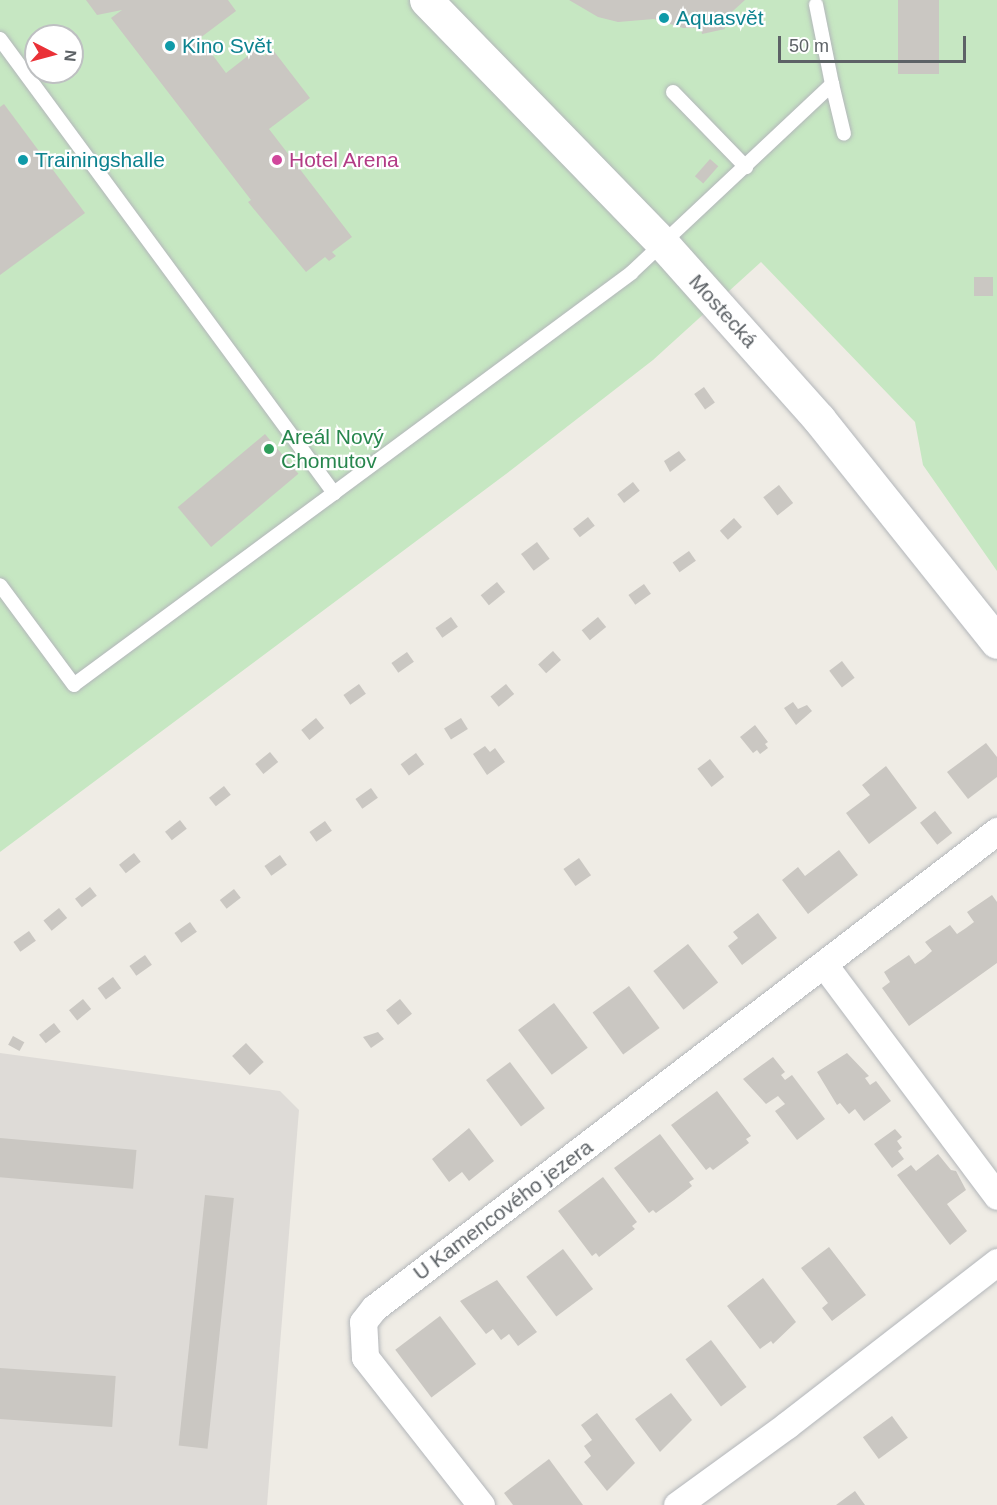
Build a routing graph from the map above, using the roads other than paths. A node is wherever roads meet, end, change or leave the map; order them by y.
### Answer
1 (426, 0) edge
2 (816, 5) dead end
3 (0, 39) edge
4 (832, 84) junction
5 (673, 92) dead end
6 (844, 134) dead end
7 (746, 166) junction
8 (664, 245) junction
9 (334, 493) junction
10 (0, 585) edge
11 (997, 642) edge
12 (997, 831) edge
13 (825, 966) junction
14 (997, 1196) edge
15 (997, 1262) edge
16 (481, 1505) edge
17 (677, 1505) edge

1 - 8 street, Mostecká
2 - 4 lane
3 - 9 lane
4 - 6 lane
4 - 7 lane
5 - 7 lane
7 - 8 lane
8 - 9 lane
8 - 11 street, Mostecká
9 - 10 lane
12 - 13 street, U Kamencového jezera
13 - 14 street
13 - 16 street, U Kamencového jezera
15 - 17 street

